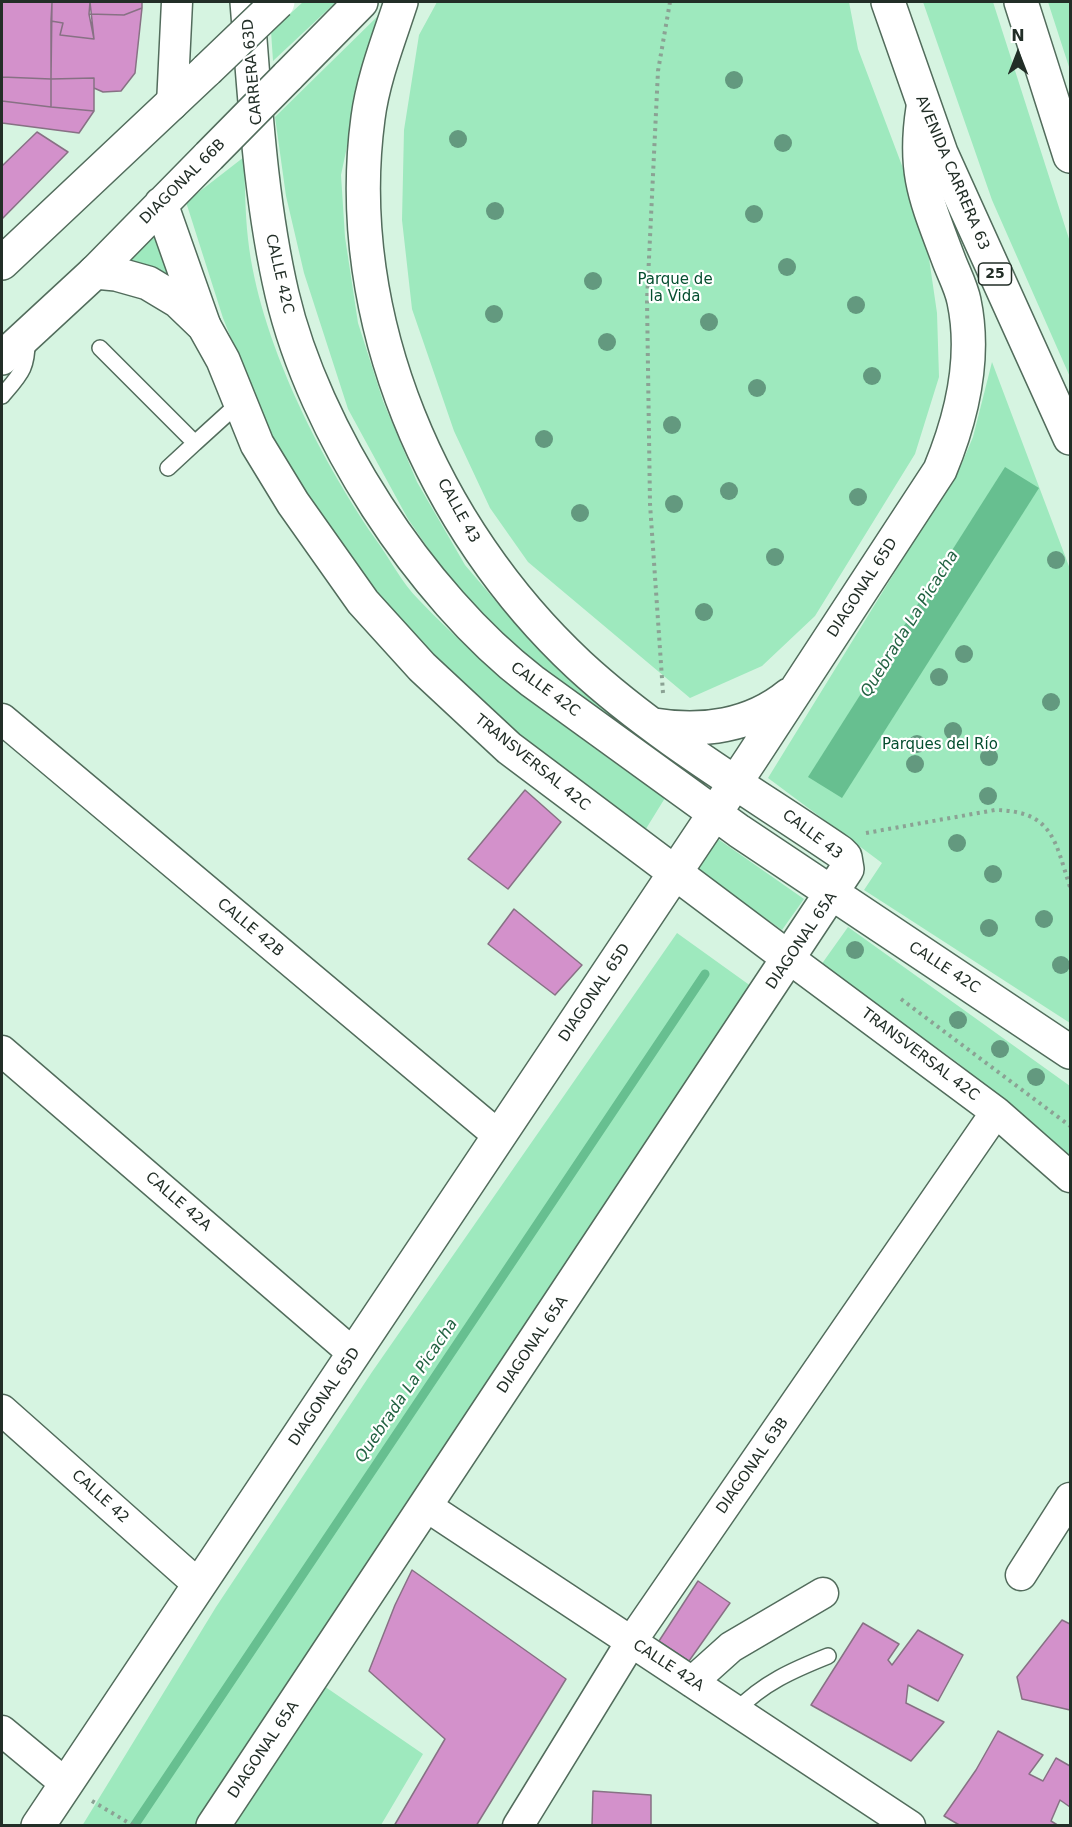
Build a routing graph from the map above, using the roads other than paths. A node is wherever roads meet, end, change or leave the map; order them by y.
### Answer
1 (177, 2) edge
2 (247, 2) edge
3 (278, 2) edge
4 (361, 2) edge
5 (401, 2) edge
6 (888, 2) edge
7 (1021, 2) edge
8 (172, 105) junction
9 (923, 108) junction
10 (259, 142) joint
11 (1071, 156) edge
12 (161, 204) junction
13 (2, 263) edge
14 (95, 272) junction
15 (204, 326) junction
16 (27, 334) junction
17 (100, 348) dead end
18 (2, 358) edge
19 (2, 396) edge
20 (239, 403) junction
21 (1071, 438) edge
22 (195, 443) junction
23 (168, 468) dead end
24 (800, 686) junction
25 (658, 711) junction
26 (2, 719) edge
27 (736, 782) junction
28 (715, 813) junction
29 (853, 849) joint
30 (675, 873) junction
31 (832, 895) junction
32 (789, 959) junction
33 (2, 1051) edge
34 (1071, 1052) edge
35 (996, 1112) junction
36 (499, 1136) junction
37 (1071, 1177) edge
38 (354, 1354) junction
39 (2, 1410) edge
40 (1071, 1498) edge
41 (426, 1506) junction
42 (1021, 1575) dead end
43 (199, 1585) junction
44 (823, 1593) dead end
45 (631, 1642) junction
46 (828, 1656) dead end
47 (692, 1682) junction
48 (736, 1711) junction
49 (2, 1731) edge
50 (66, 1784) junction
51 (38, 1826) edge
52 (213, 1826) edge
53 (518, 1826) edge
54 (910, 1826) edge

1 - 8 street
2 - 10 main road, CARRERA 63D
3 - 8 main road, bridge
4 - 12 main road, DIAGONAL 66B, bridge
5 - 25 main road, CALLE 43
6 - 9 main road, AVENIDA CARRERA 63 / 25
7 - 11 main road
8 - 13 main road
9 - 21 main road, AVENIDA CARRERA 63 / 25
9 - 24 main road, DIAGONAL 65D
10 - 28 main road, CALLE 42C
12 - 14 main road, DIAGONAL 66B
12 - 15 main road
14 - 15 main road, TRANSVERSAL 42C
14 - 16 main road, DIAGONAL 66B
15 - 20 main road, TRANSVERSAL 42C
16 - 18 main road, DIAGONAL 66B
16 - 19 lane
17 - 22 lane
20 - 22 lane
20 - 30 main road, TRANSVERSAL 42C
22 - 23 lane
24 - 25 main road
24 - 27 main road, DIAGONAL 65D
25 - 27 main road, CALLE 43
26 - 36 street, CALLE 42B
27 - 28 main road, DIAGONAL 65D
27 - 29 main road, CALLE 43
28 - 30 main road, DIAGONAL 65D
28 - 31 main road, CALLE 42C
29 - 31 main road, DIAGONAL 65A
30 - 32 main road, TRANSVERSAL 42C
30 - 36 main road, DIAGONAL 65D
31 - 32 main road, DIAGONAL 65A
31 - 34 main road, CALLE 42C
32 - 35 street, TRANSVERSAL 42C
32 - 41 main road, DIAGONAL 65A
33 - 38 street, CALLE 42A
35 - 37 street, TRANSVERSAL 42C
35 - 45 street, DIAGONAL 63B
36 - 38 main road, DIAGONAL 65D
38 - 43 main road, DIAGONAL 65D
39 - 43 street, CALLE 42
40 - 42 street
41 - 45 street, CALLE 42A
41 - 52 main road, DIAGONAL 65A
43 - 50 main road, DIAGONAL 65D
44 - 47 street
45 - 47 street, CALLE 42A
45 - 53 street, DIAGONAL 63B
46 - 48 lane
47 - 48 street, CALLE 42A
48 - 54 street, CALLE 42A
49 - 50 street
50 - 51 main road, DIAGONAL 65D

